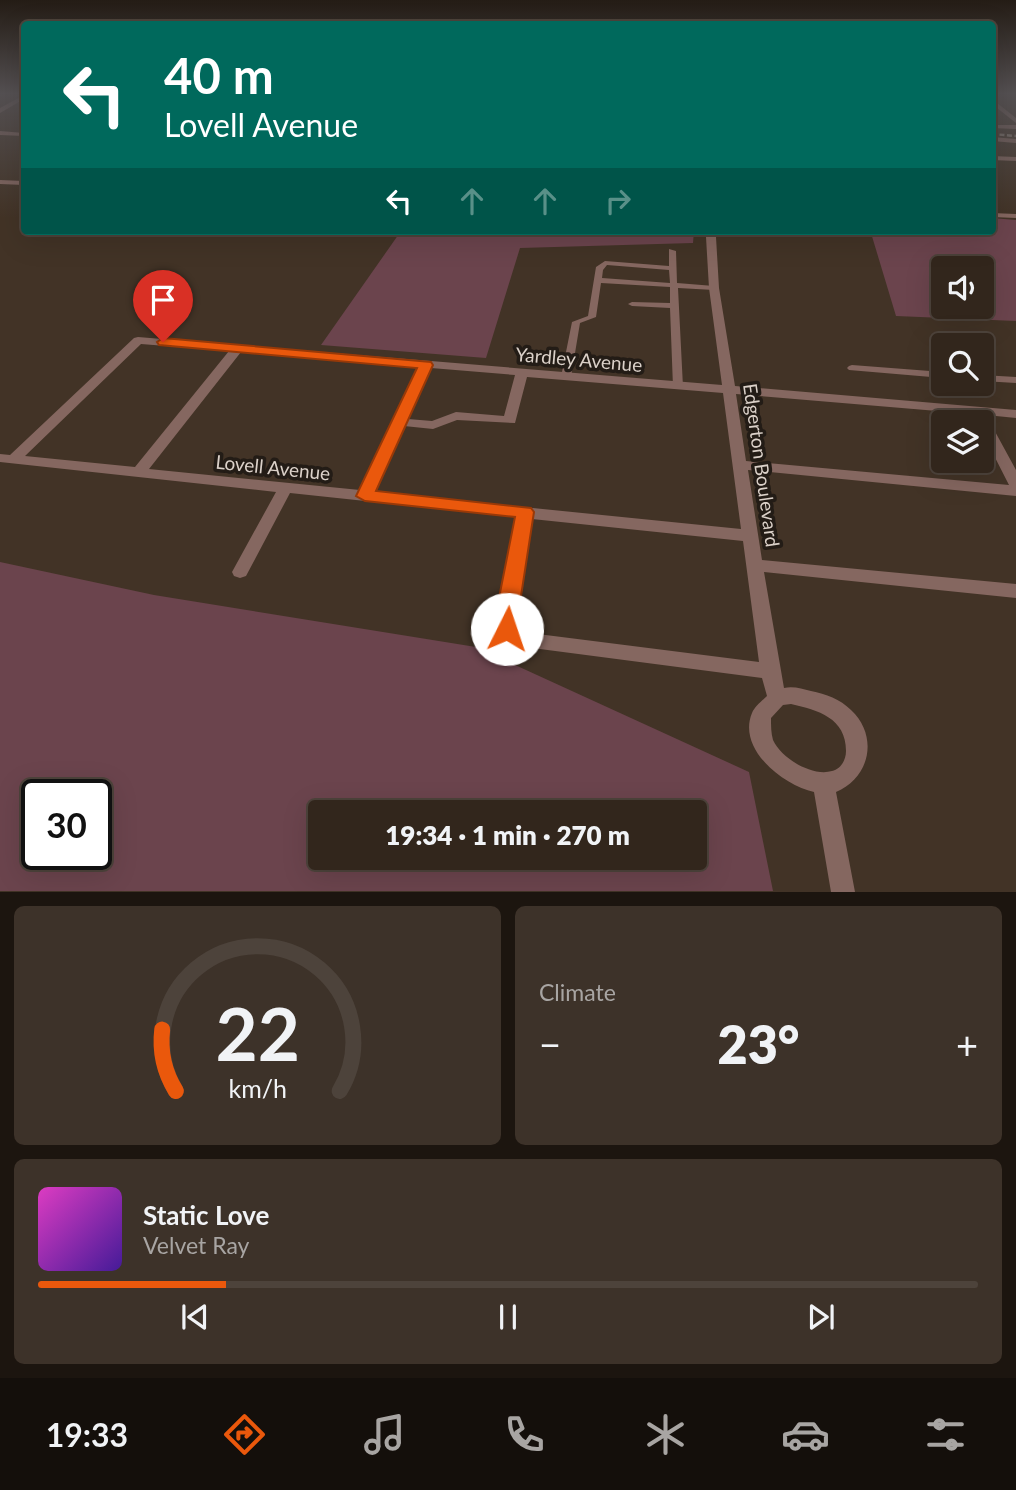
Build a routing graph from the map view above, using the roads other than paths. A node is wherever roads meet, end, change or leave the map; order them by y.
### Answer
1 (996, 140) edge
2 (1016, 143) edge
3 (996, 158) edge
4 (1016, 159) edge
5 (0, 182) edge
6 (21, 183) edge
7 (996, 215) edge
8 (1016, 216) edge
9 (711, 237) dead end
10 (672, 251) dead end
11 (673, 268) junction
12 (597, 280) junction
13 (673, 285) junction
14 (714, 288) junction
15 (632, 304) dead end
16 (674, 306) junction
17 (239, 348) junction
18 (426, 365) junction
19 (852, 368) dead end
20 (522, 373) junction
21 (931, 374) edge
22 (566, 377) junction
23 (994, 379) edge
24 (1016, 380) edge
25 (678, 387) junction
26 (731, 392) junction
27 (953, 410) edge
28 (994, 413) edge
29 (1016, 414) edge
30 (399, 422) junction
31 (994, 442) edge
32 (7, 459) edge
33 (741, 465) junction
34 (139, 472) junction
35 (1016, 484) edge
36 (286, 488) junction
37 (1016, 491) edge
38 (365, 496) junction
39 (525, 512) junction
40 (750, 536) junction
41 (755, 565) junction
42 (240, 572) dead end
43 (1016, 591) edge
44 (769, 671) junction
45 (777, 698) junction
46 (823, 782) junction
47 (843, 891) edge

1 - 2 lane
3 - 4 lane
5 - 6 street
7 - 8 lane
9 - 14 street, Edgerton Boulevard
10 - 11 lane
11 - 12 lane
11 - 13 lane
12 - 13 lane
12 - 22 lane
13 - 14 lane
13 - 16 lane
14 - 26 street, Edgerton Boulevard
15 - 16 lane
16 - 25 lane
17 - 18 street, Yardley Avenue
17 - 32 street, Yardley Avenue
17 - 34 street
18 - 20 street, Yardley Avenue
18 - 30 street
19 - 21 lane
20 - 22 street, Yardley Avenue
20 - 30 street
22 - 25 street, Yardley Avenue
23 - 24 lane
25 - 26 street, Yardley Avenue
26 - 27 street, Yardley Avenue
26 - 33 street, Edgerton Boulevard
28 - 29 street, Yardley Avenue
30 - 38 street
31 - 35 street
32 - 34 street, Lovell Avenue
33 - 37 street
33 - 40 street, Edgerton Boulevard
34 - 36 street, Lovell Avenue
36 - 38 street, Lovell Avenue
36 - 42 street
38 - 39 street, Lovell Avenue
39 - 40 street, Lovell Avenue
39 - 44 street
40 - 41 street, Edgerton Boulevard
41 - 43 street
41 - 44 street, Edgerton Boulevard
44 - 45 street, Edgerton Boulevard
45 - 46 street
45 - 46 street
46 - 47 street

